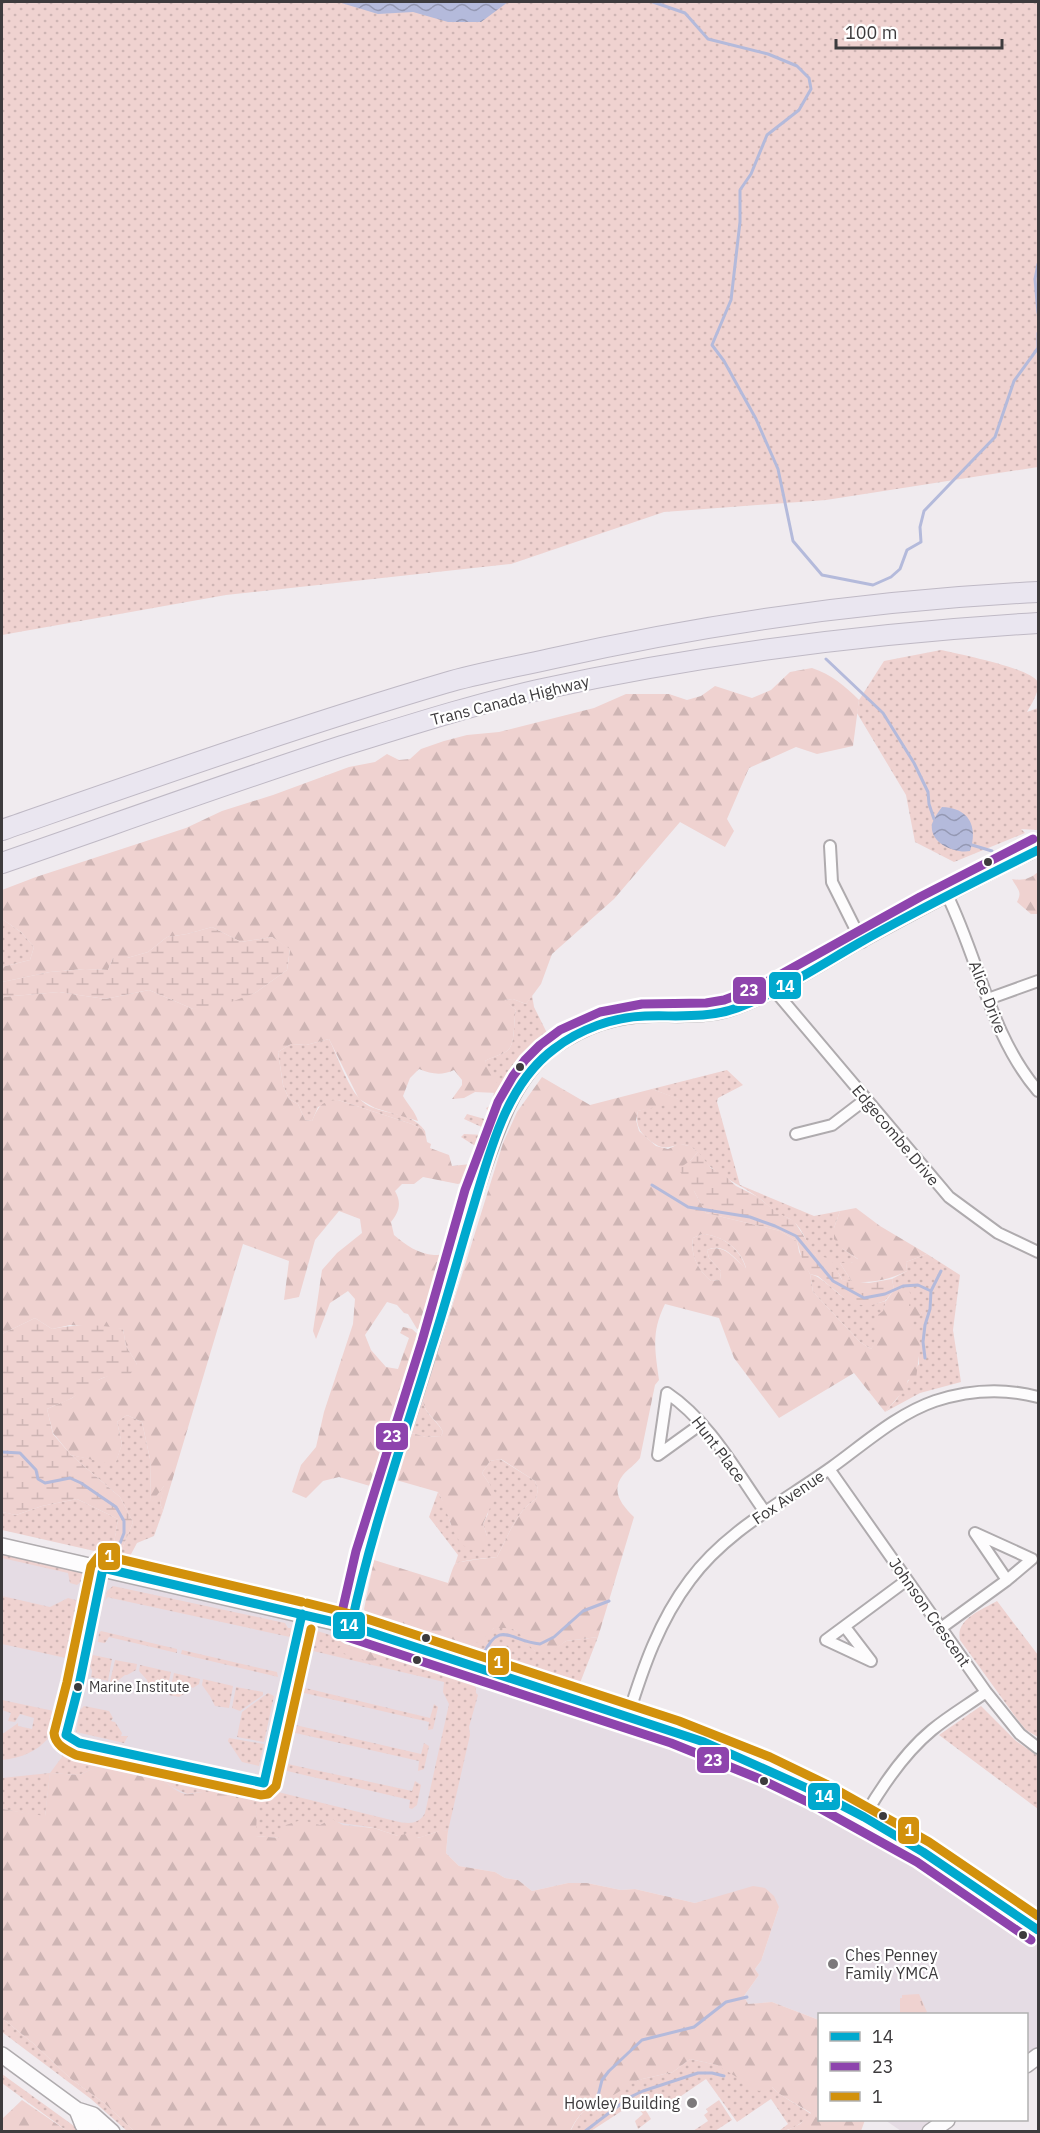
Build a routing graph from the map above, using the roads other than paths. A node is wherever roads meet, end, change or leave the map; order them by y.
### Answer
1 (1038, 592) edge
2 (1038, 623) edge
3 (2, 830) edge
4 (830, 846) dead end
5 (1038, 850) edge
6 (2, 863) edge
7 (948, 897) junction
8 (862, 942) junction
9 (1038, 981) edge
10 (775, 991) junction
11 (988, 999) junction
12 (1038, 1091) edge
13 (866, 1099) junction
14 (796, 1134) dead end
15 (1038, 1252) edge
16 (1038, 1397) edge
17 (701, 1424) junction
18 (829, 1469) junction
19 (765, 1512) junction
20 (2, 1546) edge
21 (907, 1580) junction
22 (1008, 1580) junction
23 (351, 1626) junction
24 (845, 1627) dead end
25 (941, 1628) junction
26 (986, 1692) junction
27 (628, 1716) junction
28 (1038, 1748) edge
29 (864, 1817) junction
30 (1038, 1930) edge
31 (2, 2055) edge
32 (77, 2110) junction
33 (946, 2121) edge
34 (91, 2132) edge
35 (112, 2132) edge
36 (930, 2132) edge

1 - 3 highway, Trans Canada Highway
2 - 6 highway, Trans Canada Highway
4 - 8 street
5 - 7 street
7 - 8 street
7 - 11 street, Alice Drive
8 - 10 street
9 - 11 street
10 - 13 street, Edgecombe Drive
10 - 23 street
11 - 12 street, Alice Drive
13 - 14 street
13 - 15 street, Edgecombe Drive
16 - 18 street, Fox Avenue
17 - 17 street, Hunt Place
17 - 19 street, Hunt Place
18 - 19 street, Fox Avenue
18 - 21 street, Johnson Crescent
19 - 27 street, Fox Avenue
20 - 23 street
21 - 24 street
21 - 25 street, Johnson Crescent
22 - 22 street
22 - 25 street
23 - 27 street
25 - 26 street, Johnson Crescent
26 - 28 street, Johnson Crescent
26 - 29 street
27 - 29 street
29 - 30 street
31 - 32 street
32 - 34 street
32 - 35 street
33 - 36 street

